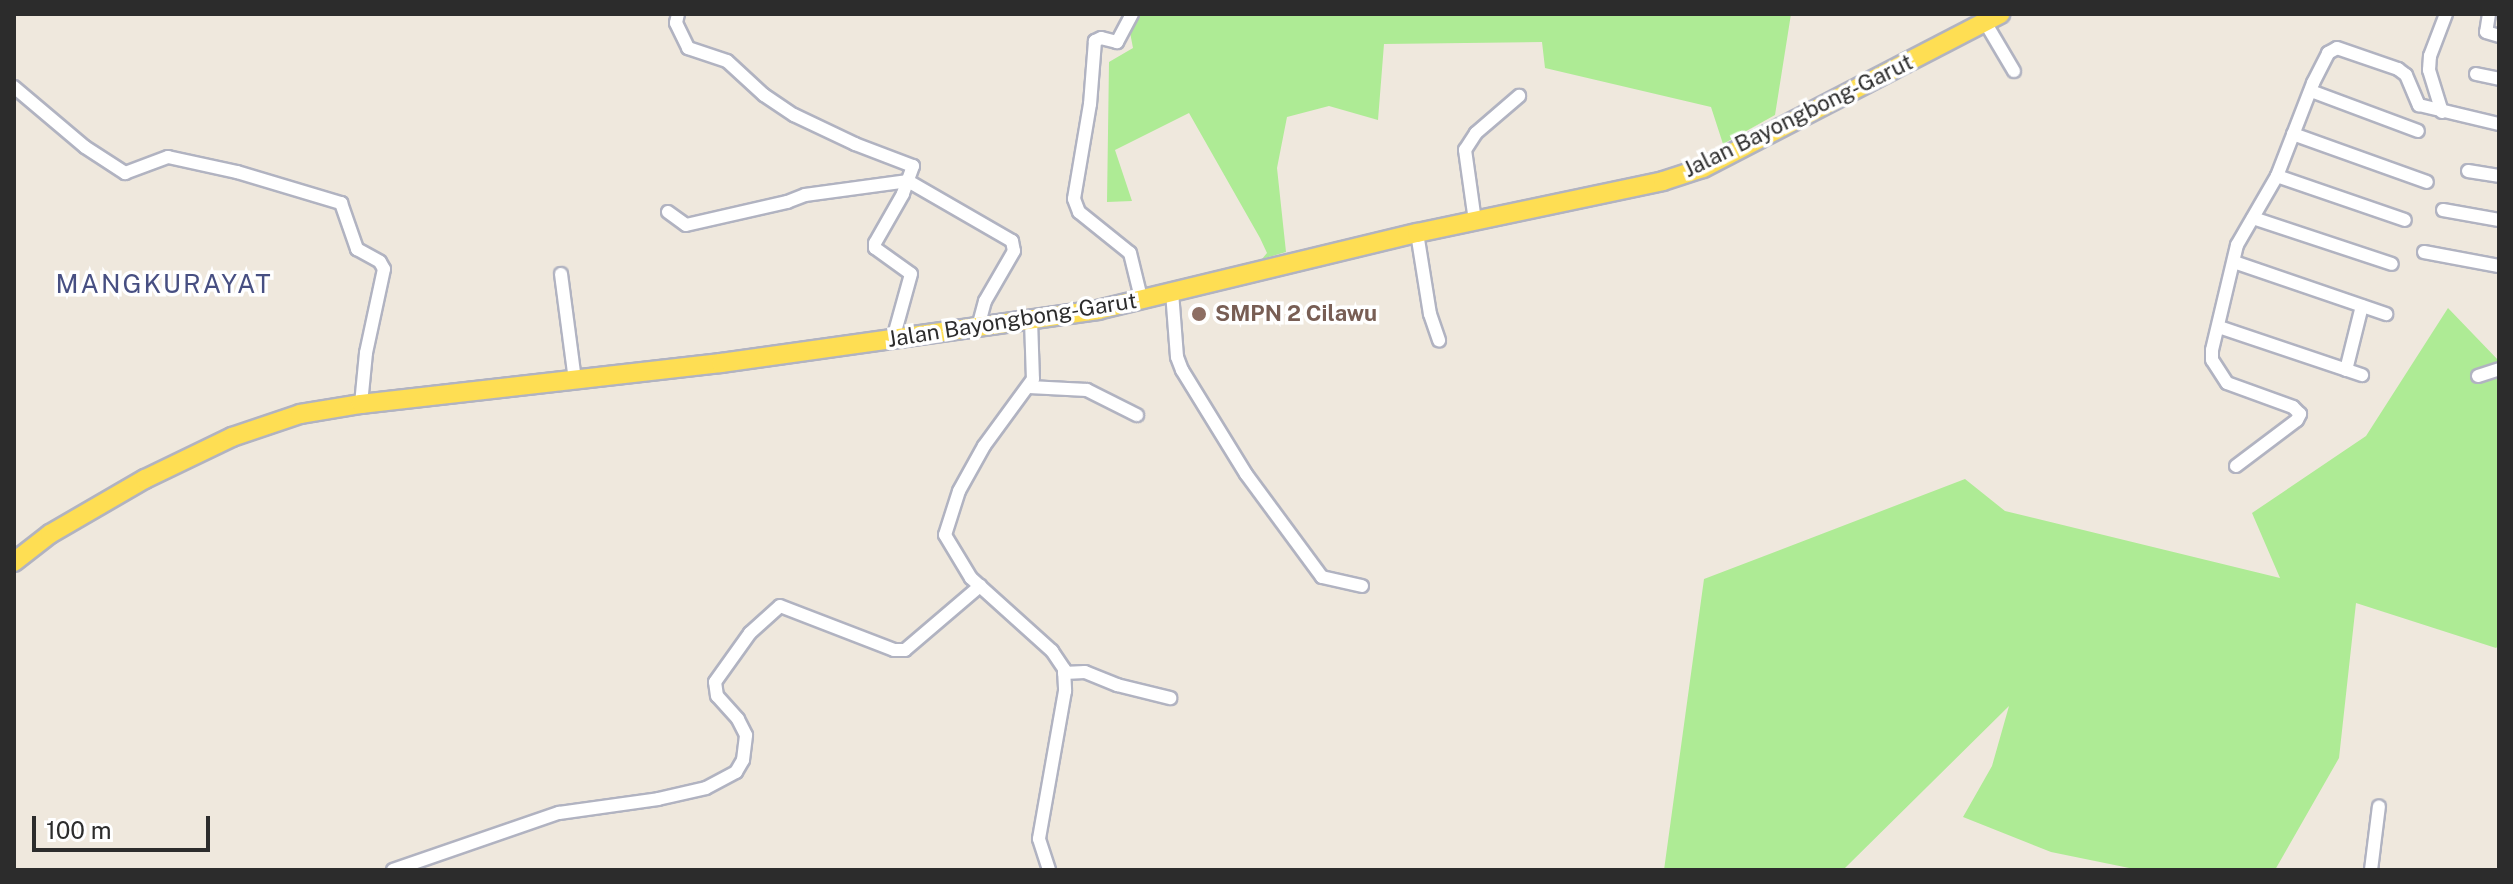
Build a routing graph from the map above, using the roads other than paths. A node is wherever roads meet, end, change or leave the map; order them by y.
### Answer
1 (678, 14) edge
2 (1132, 14) edge
3 (2446, 14) edge
4 (2489, 14) edge
5 (1992, 18) edge
6 (2499, 36) edge
7 (2014, 71) dead end
8 (2476, 74) dead end
9 (2499, 79) edge
10 (14, 87) edge
11 (2311, 91) junction
12 (1519, 96) dead end
13 (2439, 112) junction
14 (2499, 124) edge
15 (2418, 131) dead end
16 (2293, 134) junction
17 (2468, 171) dead end
18 (2277, 176) junction
19 (2499, 176) edge
20 (908, 181) junction
21 (2427, 182) dead end
22 (2443, 210) dead end
23 (668, 212) dead end
24 (2253, 218) junction
25 (2405, 220) dead end
26 (2499, 220) edge
27 (1475, 221) junction
28 (1417, 233) junction
29 (2424, 252) dead end
30 (2234, 262) junction
31 (2392, 264) dead end
32 (2499, 266) edge
33 (561, 274) dead end
34 (1172, 292) junction
35 (1142, 302) junction
36 (2362, 306) junction
37 (2386, 314) dead end
38 (1031, 320) junction
39 (978, 327) junction
40 (2219, 327) junction
41 (893, 339) junction
42 (1439, 340) dead end
43 (2499, 369) edge
44 (2346, 370) junction
45 (2362, 375) dead end
46 (2478, 376) dead end
47 (575, 380) junction
48 (1029, 387) junction
49 (361, 404) junction
50 (1137, 415) dead end
51 (2236, 466) dead end
52 (14, 562) edge
53 (980, 586) junction
54 (1362, 586) dead end
55 (1064, 673) junction
56 (1170, 698) dead end
57 (2379, 806) dead end
58 (393, 870) edge
59 (1049, 870) edge
60 (2371, 870) edge

1 - 20 street
2 - 35 street
3 - 13 street
4 - 6 street
5 - 7 street
5 - 27 main road, Jalan Bayongbong-Garut
8 - 9 street
10 - 49 street
11 - 13 street
11 - 15 street
11 - 16 street
12 - 27 street
13 - 14 street
16 - 18 street
16 - 21 street
17 - 19 street
18 - 24 street
18 - 25 street
20 - 23 street
20 - 39 street
20 - 41 street
22 - 26 street
24 - 30 street
24 - 31 street
27 - 28 main road, Jalan Bayongbong-Garut
28 - 34 main road, Jalan Bayongbong-Garut
28 - 42 street
29 - 32 street
30 - 36 street
30 - 40 street
33 - 47 street
34 - 35 main road, Jalan Bayongbong-Garut
34 - 54 street
35 - 38 main road, Jalan Bayongbong-Garut
36 - 37 street
36 - 44 street
38 - 39 main road, Jalan Bayongbong-Garut
38 - 48 street
39 - 41 main road, Jalan Bayongbong-Garut
40 - 44 street
40 - 51 street
41 - 47 main road, Jalan Bayongbong-Garut
43 - 46 street
44 - 45 street
47 - 49 main road, Jalan Bayongbong-Garut
48 - 50 street
48 - 53 street
49 - 52 main road, Jalan Bayongbong-Garut
53 - 55 street
53 - 58 street
55 - 56 street
55 - 59 street
57 - 60 street

